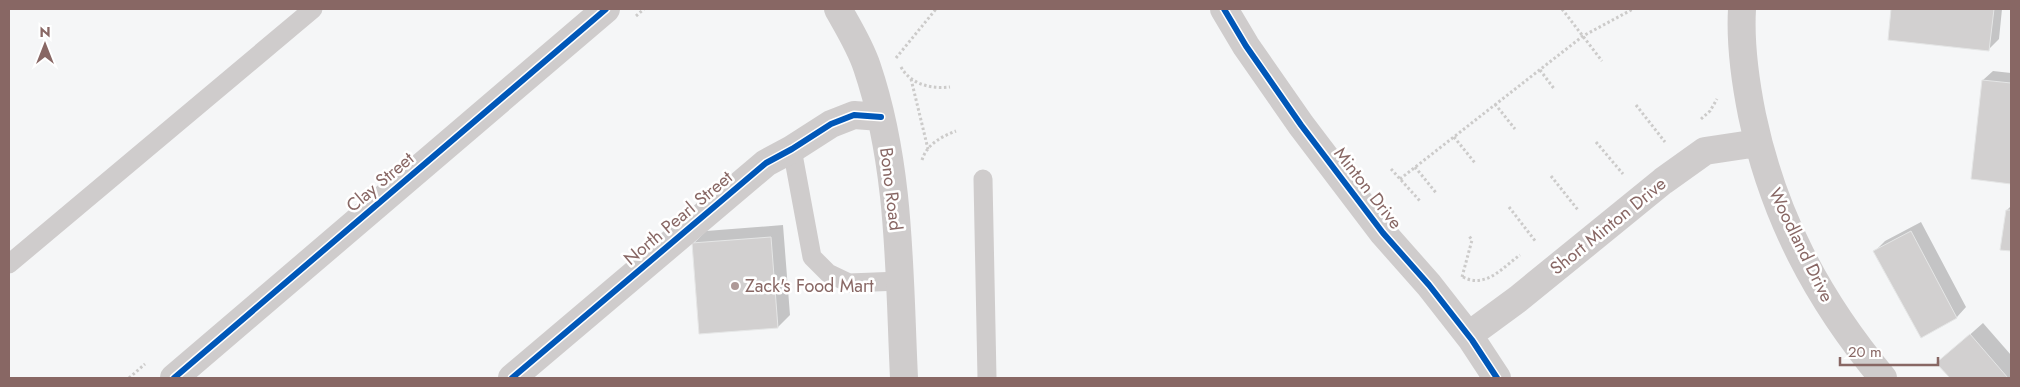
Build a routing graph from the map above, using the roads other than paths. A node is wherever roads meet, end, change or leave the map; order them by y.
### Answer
1 (313, 9) edge
2 (606, 9) edge
3 (838, 9) edge
4 (1224, 9) edge
5 (1742, 9) edge
6 (881, 117) junction
7 (1758, 143) junction
8 (792, 149) junction
9 (983, 179) dead end
10 (9, 264) edge
11 (900, 281) junction
12 (1468, 335) junction
13 (174, 378) edge
14 (512, 378) edge
15 (904, 378) edge
16 (987, 378) edge
17 (1497, 378) edge
18 (1883, 378) edge

1 - 10 lane
2 - 13 street, Clay Street
3 - 6 street, Bono Road
4 - 12 street, Minton Drive
5 - 7 street, Woodland Drive
6 - 8 street, North Pearl Street
6 - 11 street, Bono Road
7 - 12 street, Short Minton Drive
7 - 18 street, Woodland Drive
8 - 11 lane
8 - 14 street, North Pearl Street
9 - 16 lane
11 - 15 street, Bono Road
12 - 17 street, Minton Drive

